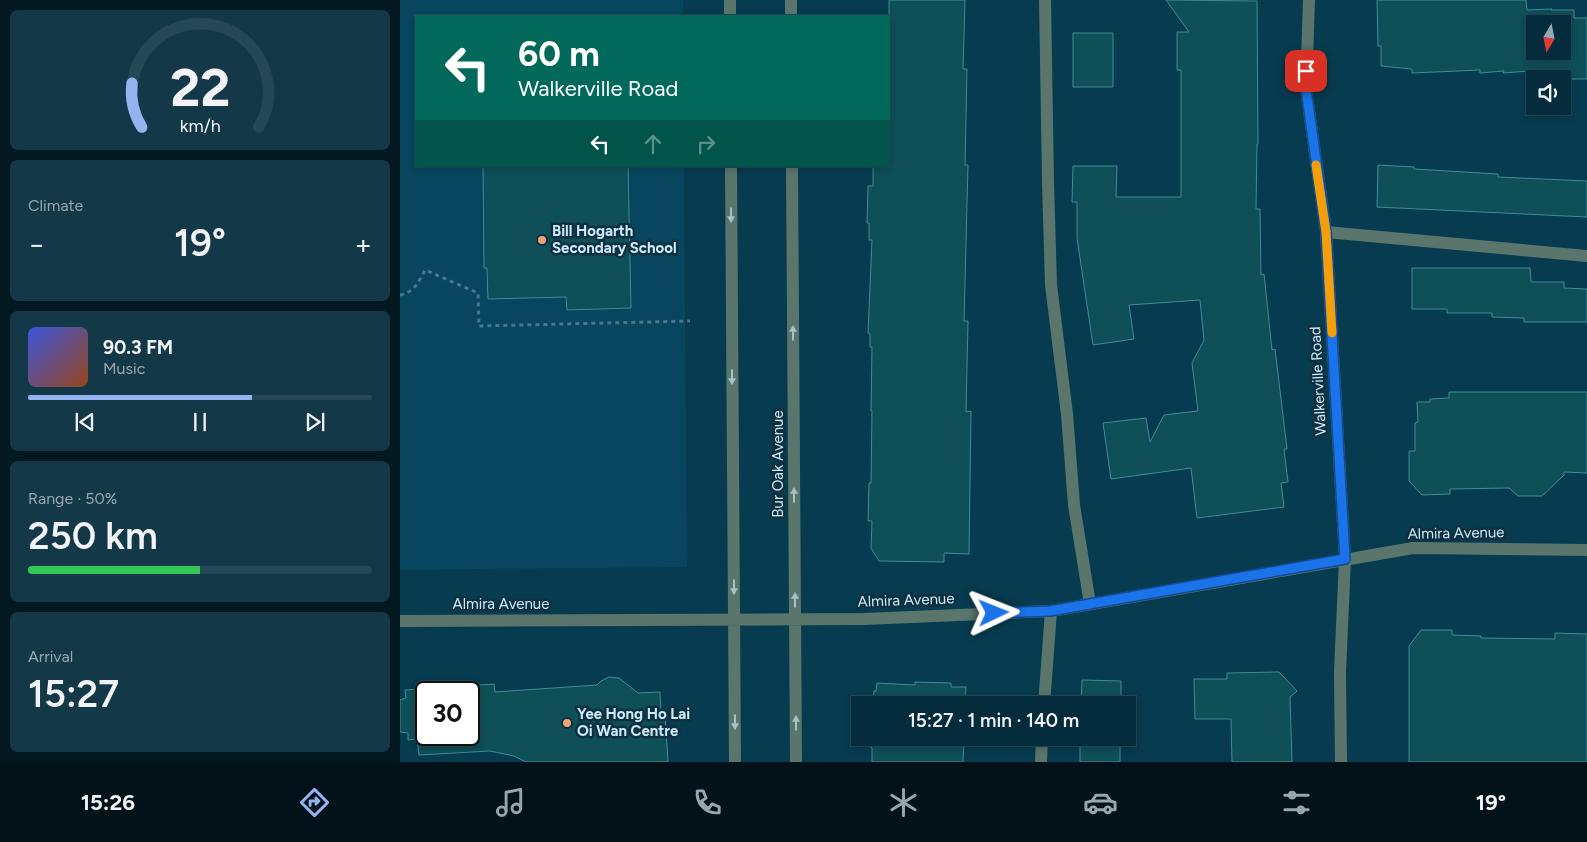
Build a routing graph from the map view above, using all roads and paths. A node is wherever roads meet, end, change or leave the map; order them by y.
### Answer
1 (730, 0) edge
2 (791, 0) edge
3 (1044, 0) edge
4 (1309, 0) edge
5 (730, 15) edge
6 (791, 15) edge
7 (731, 167) edge
8 (792, 167) edge
9 (1326, 232) junction
10 (1587, 256) edge
11 (400, 296) edge
12 (690, 321) dead end
13 (1587, 550) edge
14 (1345, 559) junction
15 (1090, 604) junction
16 (1050, 611) junction
17 (795, 619) junction
18 (734, 620) junction
19 (400, 621) edge
20 (1045, 696) edge
21 (1042, 746) edge
22 (735, 762) edge
23 (796, 762) edge
24 (1041, 762) edge
25 (1342, 762) edge

1 - 5 street
2 - 6 street
3 - 15 street
4 - 9 street, Walkerville Road
7 -> 18 street
17 -> 8 street, Bur Oak Avenue
9 - 10 street
9 - 14 street, Walkerville Road
11 - 12 path
13 - 14 street, Almira Avenue
14 - 15 street, Almira Avenue
14 - 25 street, Walkerville Road
15 - 16 street, Almira Avenue
16 - 17 street, Almira Avenue
16 - 20 street
17 - 18 street, Almira Avenue
23 -> 17 street, Bur Oak Avenue
18 - 19 street, Almira Avenue
18 -> 22 street
21 - 24 street

